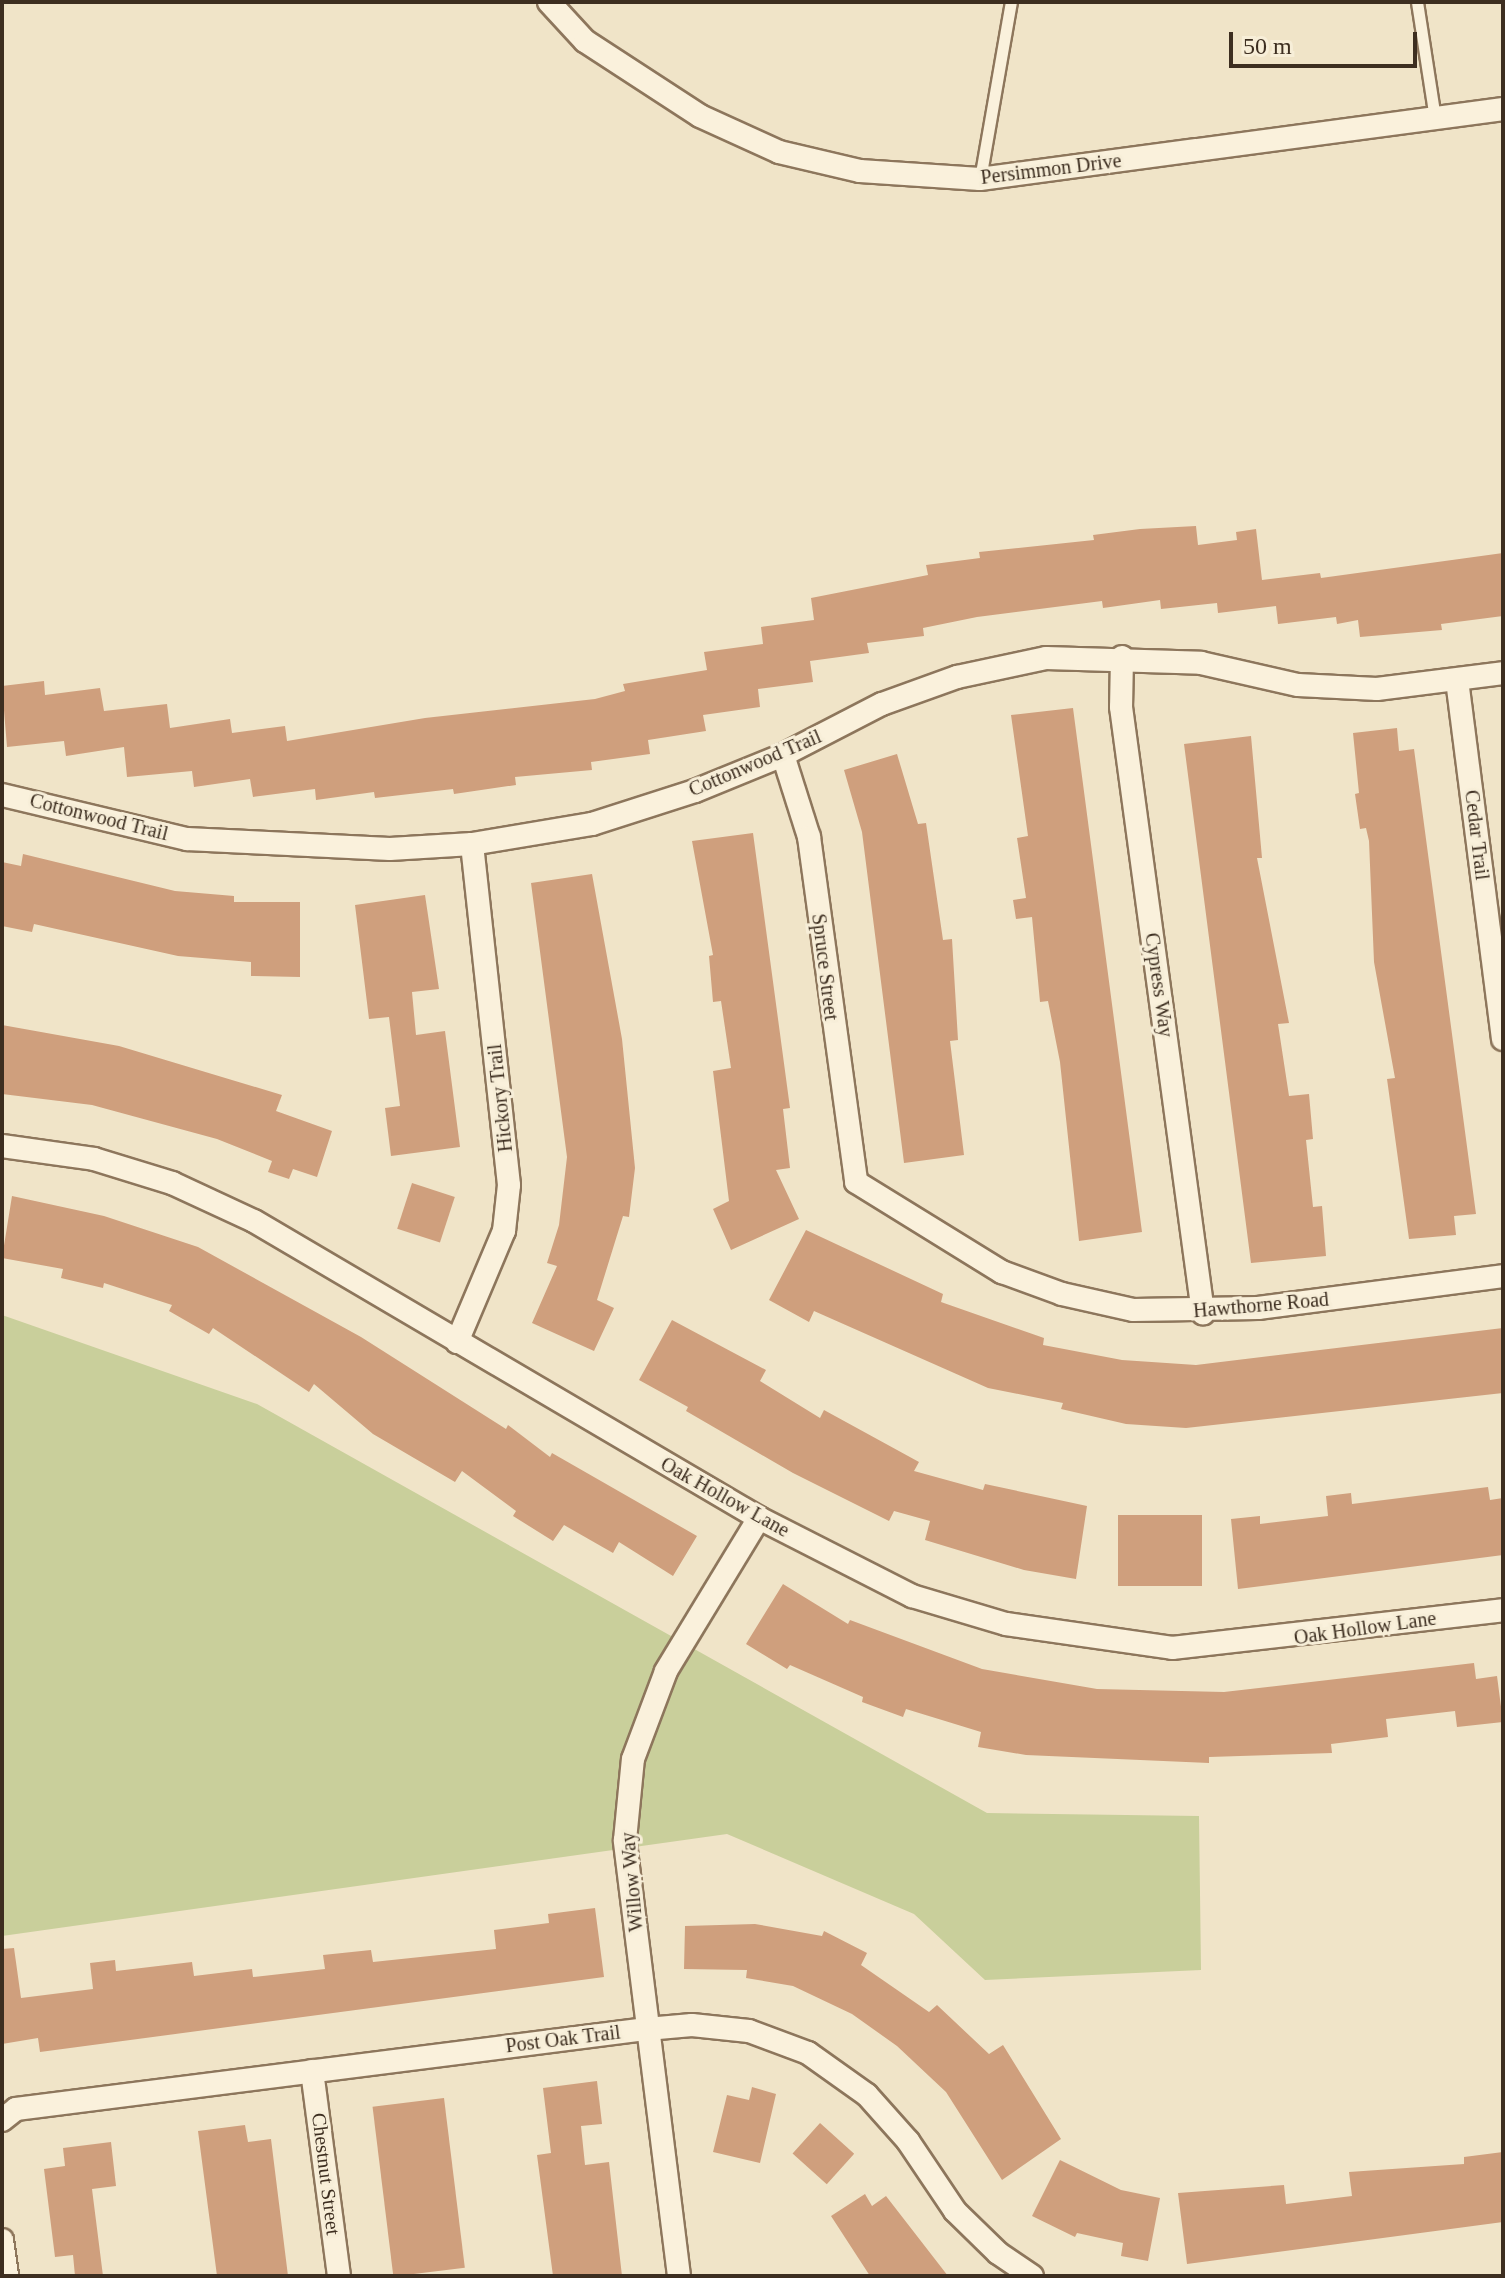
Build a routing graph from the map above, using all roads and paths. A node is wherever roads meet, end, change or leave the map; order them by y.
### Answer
1 (549, 2) edge
2 (1011, 2) edge
3 (1417, 2) edge
4 (1503, 109) edge
5 (1435, 118) junction
6 (980, 179) junction
7 (1122, 657) junction
8 (1503, 673) edge
9 (1457, 680) junction
10 (783, 755) junction
11 (2, 795) edge
12 (472, 844) junction
13 (1503, 1039) edge
14 (2, 1146) edge
15 (856, 1182) joint
16 (1503, 1276) edge
17 (1203, 1313) junction
18 (457, 1342) junction
19 (759, 1518) junction
20 (1503, 1610) edge
21 (647, 2029) junction
22 (312, 2071) junction
23 (2, 2120) edge
24 (3, 2248) edge
25 (7, 2276) edge
26 (339, 2276) edge
27 (679, 2276) edge
28 (1032, 2276) edge

1 - 6 street, Persimmon Drive
2 - 6 lane
3 - 5 lane
4 - 5 street, Persimmon Drive
5 - 6 street, Persimmon Drive
7 - 9 street, Cottonwood Trail
7 - 10 street, Cottonwood Trail
7 - 17 street, Cypress Way
8 - 9 street, Cottonwood Trail
9 - 13 street, Cedar Trail
10 - 12 street, Cottonwood Trail
10 - 15 street, Spruce Street
11 - 12 street, Cottonwood Trail
12 - 18 street, Hickory Trail
14 - 18 street, Oak Hollow Lane
15 - 17 street, Hawthorne Road
16 - 17 street, Hawthorne Road
18 - 19 street, Oak Hollow Lane
19 - 20 street, Oak Hollow Lane
19 - 21 street, Willow Way
21 - 22 street, Post Oak Trail
21 - 27 street, Willow Way
21 - 28 street, Post Oak Trail
22 - 23 street, Post Oak Trail
22 - 26 street, Chestnut Street
24 - 25 street

